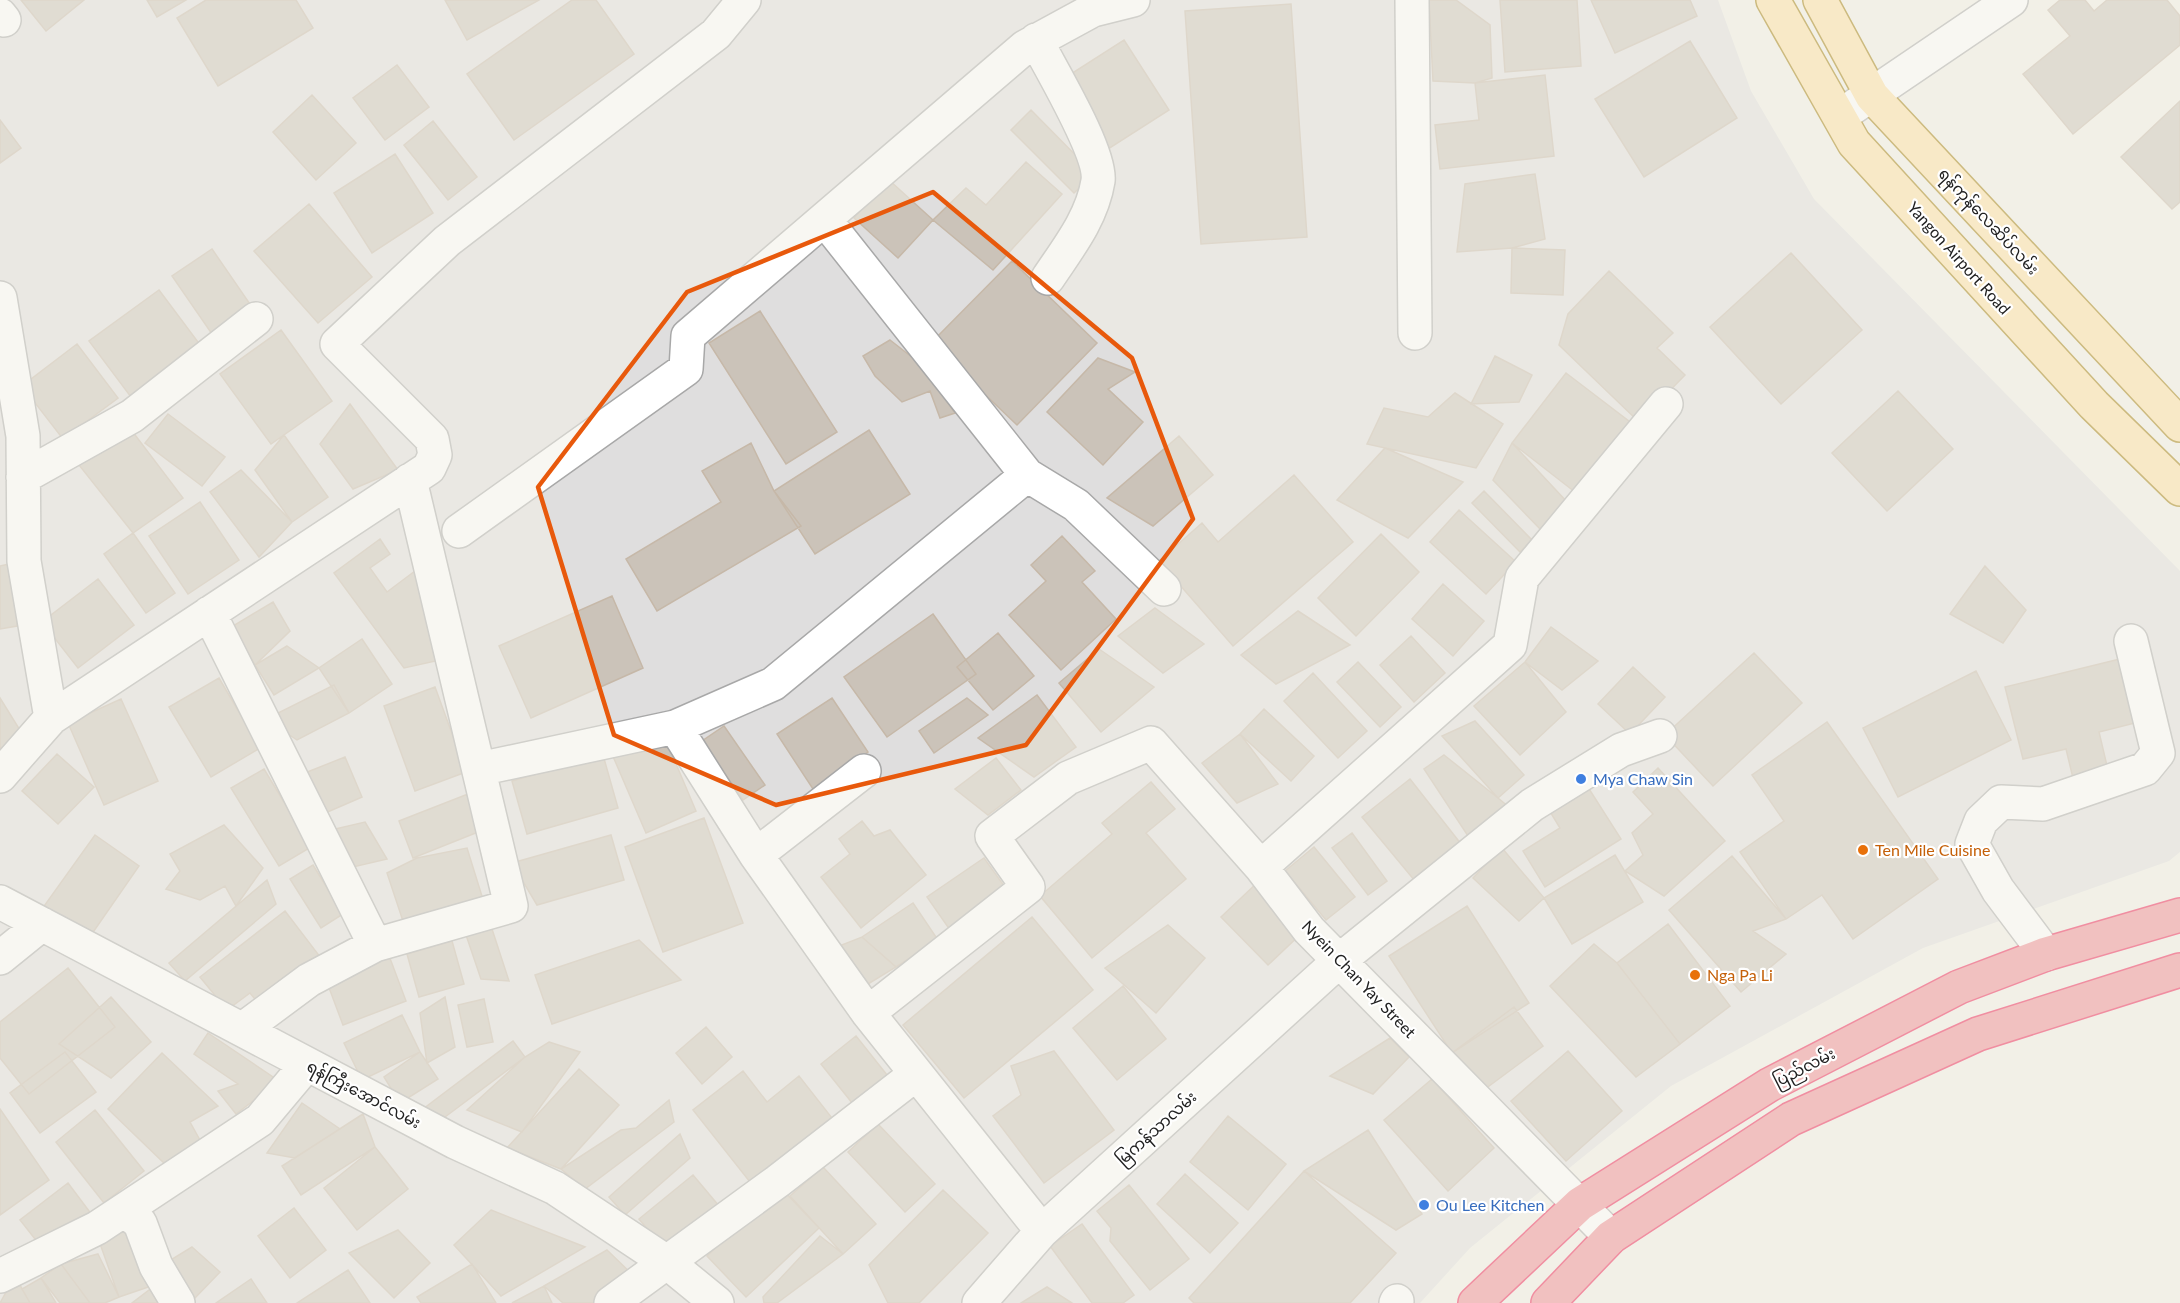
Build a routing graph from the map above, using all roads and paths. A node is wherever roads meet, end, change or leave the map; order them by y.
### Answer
1 (744, 0) edge
2 (1133, 0) edge
3 (1412, 0) edge
4 (1773, 0) edge
5 (1820, 0) edge
6 (2011, 0) edge
7 (1090, 5) edge
8 (1036, 40) junction
9 (1872, 96) junction
10 (1840, 116) junction
11 (825, 220) junction
12 (1048, 278) dead end
13 (0, 298) edge
14 (256, 319) dead end
15 (1415, 333) dead end
16 (1666, 404) dead end
17 (2180, 425) edge
18 (1027, 475) junction
19 (23, 477) junction
20 (410, 480) junction
21 (2180, 489) edge
22 (459, 531) dead end
23 (1164, 589) dead end
24 (209, 614) junction
25 (2131, 640) dead end
26 (51, 718) junction
27 (675, 727) junction
28 (1660, 736) dead end
29 (479, 769) junction
30 (864, 771) dead end
31 (0, 776) edge
32 (756, 855) junction
33 (1261, 867) junction
34 (0, 902) edge
35 (2180, 915) edge
36 (42, 924) junction
37 (375, 945) junction
38 (2046, 954) junction
39 (0, 958) edge
40 (1340, 960) junction
41 (2180, 970) edge
42 (868, 1013) junction
43 (243, 1029) junction
44 (308, 1064) junction
45 (916, 1074) junction
46 (1580, 1204) junction
47 (124, 1210) junction
48 (1042, 1231) junction
49 (1611, 1237) junction
50 (668, 1263) junction
51 (0, 1276) edge
52 (178, 1303) edge
53 (611, 1303) edge
54 (717, 1303) edge
55 (979, 1303) edge
56 (1475, 1303) edge
57 (1548, 1303) edge

1 - 20 street
2 - 7 street
3 - 15 street
4 - 10 main road, Yangon Airport Road
5 - 9 main road, ရန်ကုန်လေဆိပ်လမ်း
6 - 9 street
7 - 8 street
8 - 11 street
8 - 12 street
9 - 10 street
9 - 17 main road, ရန်ကုန်လေဆိပ်လမ်း
10 - 21 main road, Yangon Airport Road
11 - 18 street
11 - 22 street
13 - 19 street
14 - 19 street
16 - 33 street
18 - 23 street
18 - 27 street
19 - 26 street
20 - 24 street
20 - 29 street
24 - 26 street
24 - 37 street
25 - 38 street
26 - 31 street
27 - 29 street
27 - 32 street
28 - 40 street, မြကန်သာလမ်း
29 - 37 street
30 - 32 street
32 - 42 street
33 - 40 street, Nyein Chan Yay Street
33 - 42 street, Nyein Chan Yay Street
34 - 36 street, ရန်ကြီးအောင်လမ်း
35 - 38 highway, ပြည်လမ်း
36 - 39 street
36 - 43 street, ရန်ကြီးအောင်လမ်း
37 - 43 street
38 - 46 highway, ပြည်လမ်း
40 - 46 street, Nyein Chan Yay Street
40 - 48 street, မြကန်သာလမ်း
41 - 49 highway
42 - 45 street
43 - 44 street, ရန်ကြီးအောင်လမ်း
44 - 47 street
44 - 50 street, ရန်ကြီးအောင်လမ်း
45 - 48 street
45 - 50 street
46 - 49 street, Nyein Chan Yay Street
46 - 56 highway, ပြည်လမ်း
47 - 51 street
47 - 52 street
48 - 55 street, မြကန်သာလမ်း
49 - 57 highway
50 - 53 street
50 - 54 street, ရန်ကြီးအောင်လမ်း

